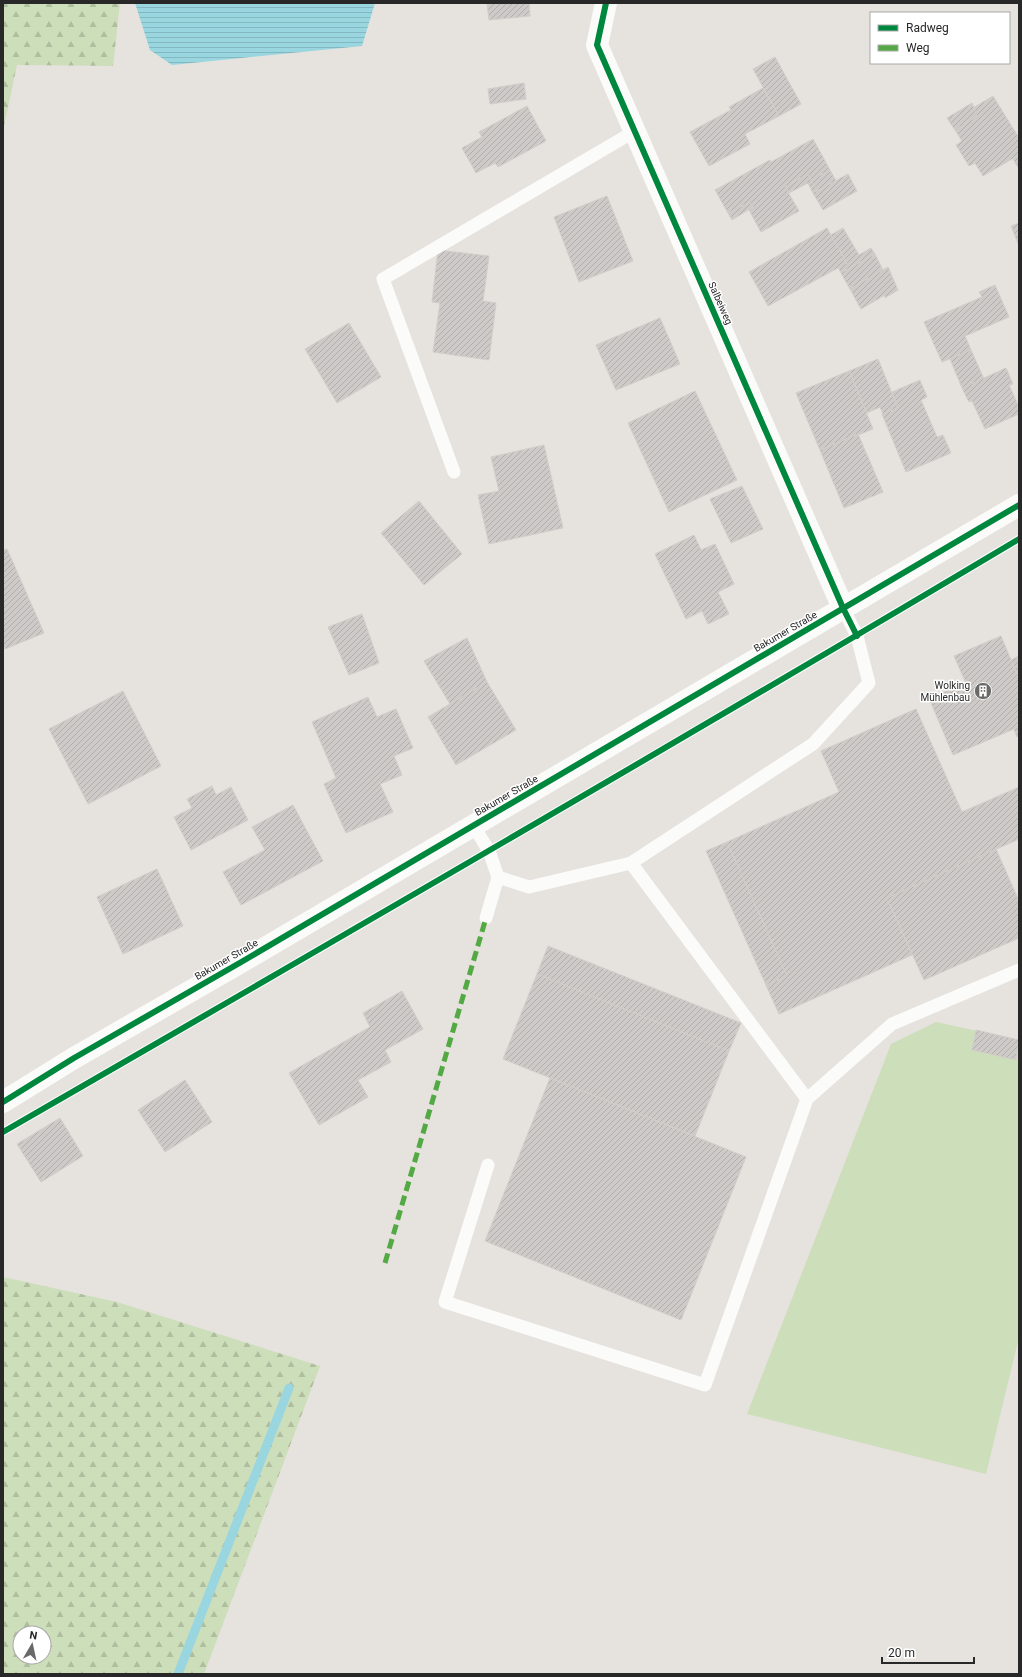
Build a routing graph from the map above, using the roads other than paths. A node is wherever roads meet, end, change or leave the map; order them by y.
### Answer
1 (606, 3) edge
2 (635, 131) junction
3 (454, 472) dead end
4 (1019, 505) edge
5 (844, 608) junction
6 (473, 825) junction
7 (631, 863) junction
8 (498, 877) junction
9 (486, 918) dead end
10 (1019, 970) edge
11 (806, 1099) junction
12 (3, 1102) edge
13 (488, 1165) dead end

1 - 2 street, Salbeiweg
2 - 3 lane
2 - 5 street, Salbeiweg
4 - 5 street, Bakumer Straße
5 - 6 street, Bakumer Straße
5 - 7 lane
6 - 8 lane
6 - 12 street, Bakumer Straße
7 - 8 lane
7 - 11 lane
8 - 9 lane
10 - 11 lane
11 - 13 lane

